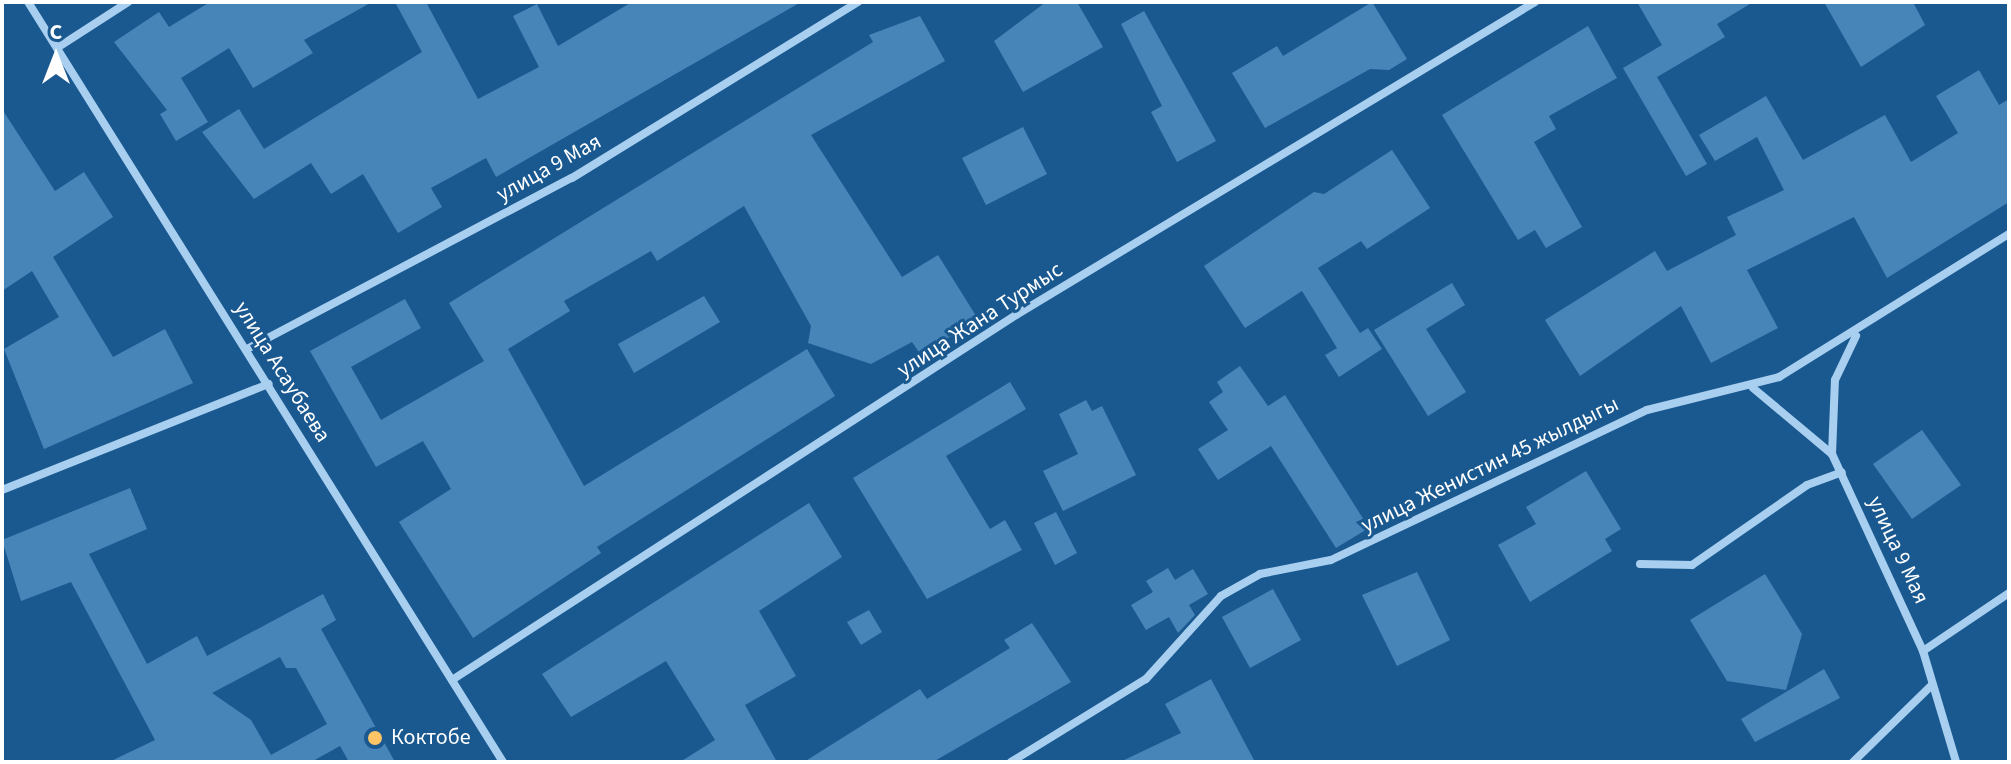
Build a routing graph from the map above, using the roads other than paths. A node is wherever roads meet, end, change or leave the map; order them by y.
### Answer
1 (28, 2) edge
2 (128, 2) edge
3 (858, 2) edge
4 (1535, 2) edge
5 (57, 48) junction
6 (2009, 234) edge
7 (1859, 331) junction
8 (247, 349) junction
9 (269, 384) junction
10 (1753, 388) junction
11 (1832, 454) junction
12 (1842, 472) junction
13 (2, 490) edge
14 (1640, 564) dead end
15 (2009, 593) edge
16 (1923, 651) junction
17 (452, 680) junction
18 (1932, 685) junction
19 (503, 762) edge
20 (1011, 762) edge
21 (1853, 762) edge
22 (1956, 762) edge

1 - 5 street, улица Асаубаева
2 - 5 street
3 - 8 street, улица 9 Мая
4 - 17 street, улица Жана Турмыс
5 - 8 street, улица Асаубаева
6 - 7 street, улица Женистин 45 жылдыгы
7 - 10 street, улица Женистин 45 жылдыгы
7 - 11 street
8 - 9 street, улица Асаубаева
9 - 13 street
9 - 17 street, улица Асаубаева
10 - 11 street, улица 9 Мая
10 - 20 street, улица Женистин 45 жылдыгы
11 - 12 street, улица 9 Мая
12 - 14 street
12 - 16 street, улица 9 Мая
15 - 16 street
16 - 18 street, улица 9 Мая
17 - 19 street, улица Асаубаева
18 - 21 street
18 - 22 street, улица 9 Мая

